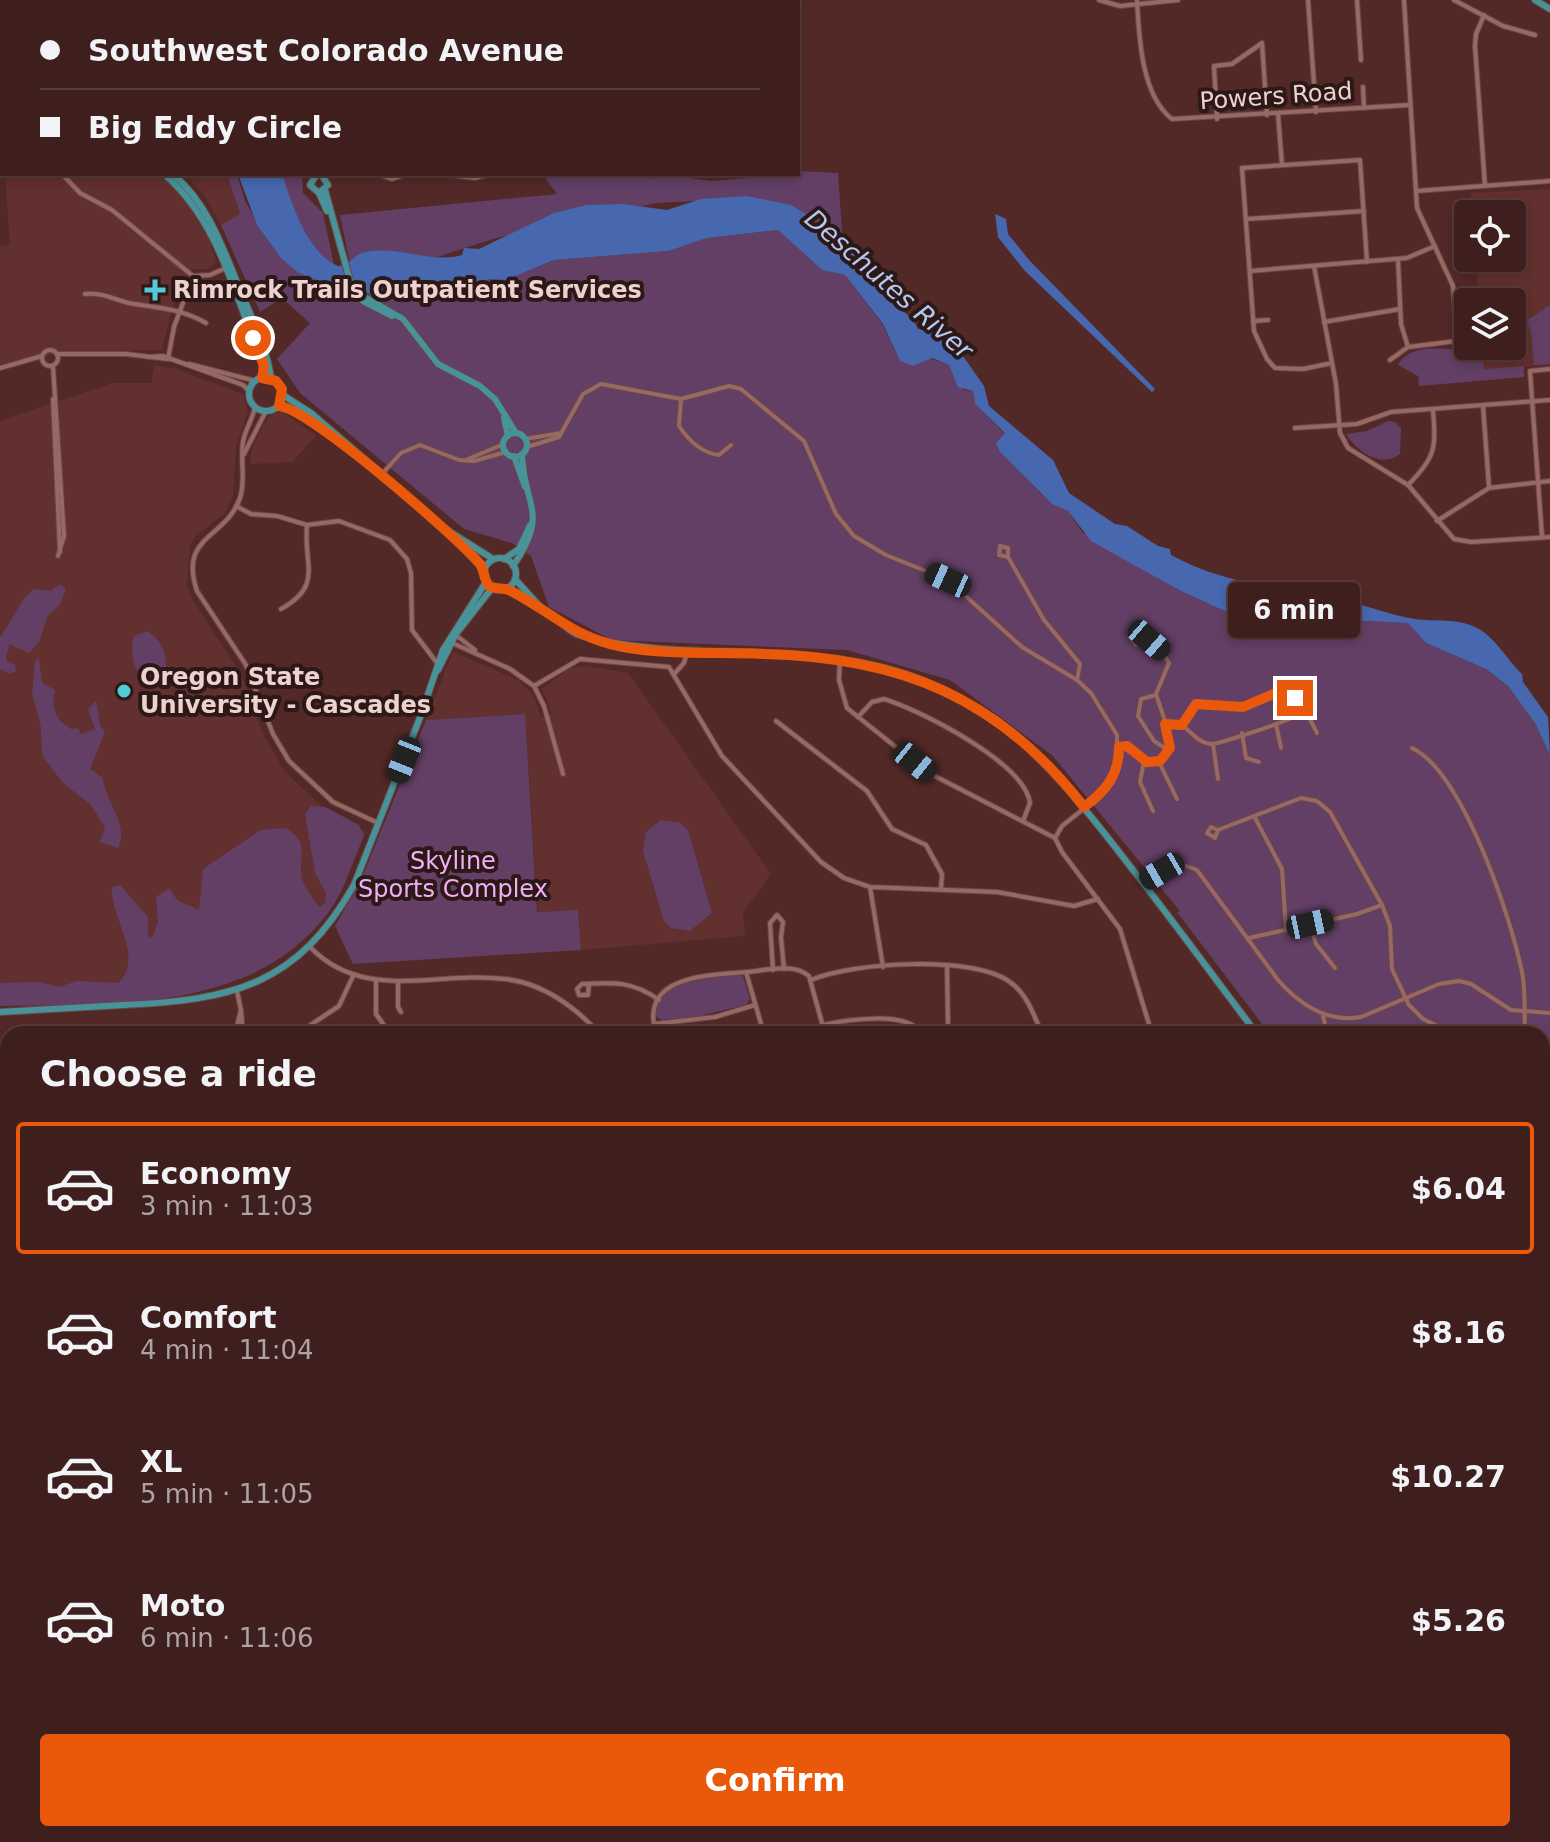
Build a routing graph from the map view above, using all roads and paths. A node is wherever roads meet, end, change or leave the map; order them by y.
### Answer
1 (1099, 0) edge
2 (1178, 0) edge
3 (1308, 0) edge
4 (1357, 0) edge
5 (1404, 0) edge
6 (1454, 0) edge
7 (1535, 0) edge
8 (1137, 2) edge
9 (1550, 9) edge
10 (1484, 15) junction
11 (1535, 35) dead end
12 (1361, 60) dead end
13 (1363, 87) dead end
14 (1410, 105) junction
15 (1364, 108) junction
16 (1316, 112) junction
17 (1278, 114) junction
18 (1267, 115) junction
19 (1217, 119) junction
20 (1282, 165) junction
21 (64, 176) edge
22 (166, 176) edge
23 (175, 176) edge
24 (314, 176) edge
25 (317, 176) edge
26 (458, 176) edge
27 (482, 176) edge
28 (1550, 181) edge
29 (1485, 186) junction
30 (1416, 191) junction
31 (322, 192) junction
32 (1364, 211) junction
33 (1246, 219) junction
34 (1435, 246) junction
35 (1398, 260) junction
36 (1367, 262) junction
37 (1314, 266) junction
38 (228, 267) junction
39 (1250, 271) junction
40 (193, 276) junction
41 (85, 294) dead end
42 (1400, 309) junction
43 (179, 311) junction
44 (386, 311) junction
45 (1268, 320) dead end
46 (1253, 321) junction
47 (206, 323) dead end
48 (1323, 323) junction
49 (1408, 347) junction
50 (42, 356) junction
51 (58, 357) junction
52 (168, 359) junction
53 (1390, 360) dead end
54 (32, 361) junction
55 (1332, 363) junction
56 (187, 364) junction
57 (48, 365) junction
58 (0, 368) edge
59 (1550, 369) edge
60 (271, 378) junction
61 (259, 380) junction
62 (250, 392) junction
63 (283, 395) junction
64 (681, 399) junction
65 (1550, 400) edge
66 (1532, 402) junction
67 (279, 406) junction
68 (1483, 406) junction
69 (255, 407) junction
70 (1433, 410) junction
71 (266, 411) junction
72 (1339, 426) junction
73 (1295, 428) dead end
74 (516, 433) junction
75 (508, 436) junction
76 (526, 443) junction
77 (504, 444) junction
78 (731, 445) dead end
79 (506, 452) junction
80 (518, 455) junction
81 (243, 456) junction
82 (361, 458) junction
83 (466, 460) junction
84 (381, 475) junction
85 (1550, 481) edge
86 (1538, 482) junction
87 (1408, 485) junction
88 (1489, 488) junction
89 (236, 506) junction
90 (1437, 521) junction
91 (307, 525) junction
92 (447, 530) junction
93 (1542, 537) junction
94 (1550, 537) edge
95 (59, 554) dead end
96 (1008, 557) dead end
97 (493, 559) junction
98 (504, 559) junction
99 (513, 566) junction
100 (484, 570) junction
101 (515, 579) junction
102 (486, 582) junction
103 (492, 588) junction
104 (506, 588) junction
105 (281, 609) dead end
106 (542, 609) junction
107 (456, 634) junction
108 (1149, 640) dead end
109 (449, 642) junction
110 (428, 650) junction
111 (687, 652) junction
112 (442, 653) junction
113 (490, 659) junction
114 (840, 659) junction
115 (437, 665) junction
116 (436, 673) junction
117 (674, 673) junction
118 (1077, 680) junction
119 (534, 686) junction
120 (1156, 695) junction
121 (1298, 713) junction
122 (858, 717) junction
123 (776, 721) dead end
124 (1165, 724) junction
125 (1276, 724) junction
126 (1182, 725) junction
127 (1242, 733) junction
128 (1317, 733) dead end
129 (1213, 744) junction
130 (1119, 747) junction
131 (1281, 748) dead end
132 (1412, 748) dead end
133 (1169, 751) junction
134 (1144, 761) junction
135 (1159, 762) junction
136 (1259, 762) dead end
137 (563, 774) dead end
138 (1218, 779) dead end
139 (1177, 799) dead end
140 (1084, 807) junction
141 (1153, 811) dead end
142 (1254, 816) junction
143 (1023, 821) junction
144 (378, 823) junction
145 (1218, 830) dead end
146 (1055, 838) junction
147 (1143, 882) junction
148 (870, 887) junction
149 (941, 889) junction
150 (1098, 899) junction
151 (1382, 905) junction
152 (1310, 924) junction
153 (1286, 929) junction
154 (1249, 938) junction
155 (309, 946) junction
156 (947, 965) junction
157 (883, 967) junction
158 (1335, 968) dead end
159 (784, 969) junction
160 (773, 970) junction
161 (746, 972) junction
162 (354, 974) junction
163 (811, 980) junction
164 (376, 981) junction
165 (398, 983) junction
166 (589, 984) dead end
167 (237, 991) junction
168 (659, 1000) junction
169 (1406, 1000) junction
170 (755, 1005) junction
171 (241, 1010) junction
172 (0, 1012) edge
173 (401, 1012) dead end
174 (1524, 1013) junction
175 (1550, 1013) edge
176 (1323, 1015) junction
177 (654, 1024) joint
178 (823, 1025) joint
179 (237, 1026) edge
180 (242, 1026) edge
181 (309, 1026) edge
182 (385, 1026) edge
183 (590, 1026) edge
184 (762, 1026) edge
185 (917, 1026) edge
186 (948, 1026) edge
187 (1038, 1026) edge
188 (1150, 1026) edge
189 (1251, 1026) edge
190 (1325, 1026) edge
191 (1437, 1026) edge
192 (1525, 1026) edge

1 - 8 street
2 - 8 street
3 - 16 street
4 - 12 street
5 - 14 street
6 - 10 street
7 - 9 main road
8 - 19 street, Powers Road
10 - 11 street
10 - 29 street
13 - 15 street
14 - 15 street, Powers Road
14 - 30 street
15 - 16 street, Powers Road
16 - 17 street, Powers Road
17 - 18 street, Powers Road
17 - 20 street
18 - 19 street, Powers Road
18 - 19 street
20 - 32 street
20 - 33 street
21 - 40 street
22 - 38 main road
23 - 38 main road
24 - 31 main road
25 - 31 main road
26 - 27 street
28 - 29 street
29 - 30 street
30 - 34 street
31 - 44 main road
32 - 33 street
32 - 36 street
33 - 39 street
34 - 35 street
34 - 49 street
35 - 36 street
35 - 42 street
36 - 37 street
37 - 39 street
37 - 48 street
38 - 40 street
38 - 60 main road
38 - 61 main road
39 - 46 street
40 - 43 street
41 - 43 street
42 - 48 street
42 - 49 street
43 - 47 street
43 - 52 street
44 - 74 main road
44 - 75 main road
45 - 46 street
46 - 55 street
48 - 55 street
49 - 53 street
50 - 51 street
50 - 54 street
50 - 57 street
51 - 52 street
51 - 57 street
52 - 56 street
54 - 57 street
54 - 58 street
55 - 72 street
56 - 61 street
56 - 62 street
57 - 95 street
59 - 66 street
60 - 61 main road
60 - 63 main road
61 - 62 main road
62 - 69 main road
63 - 67 main road
63 - 82 main road
64 - 76 street
64 - 78 street
64 - 118 street
65 - 66 street
66 - 68 street
66 - 86 street
67 - 71 main road
67 - 82 main road
68 - 70 street
68 - 88 street
69 - 71 main road
69 - 81 street
70 - 72 street
70 - 87 street
71 - 81 street
72 - 73 street
72 - 87 street
74 - 75 main road
74 - 76 main road
75 - 77 main road
76 - 80 main road
77 - 79 main road
77 - 83 street
79 - 80 main road
79 - 83 street
80 - 98 main road
80 - 99 main road
81 - 89 street
82 - 84 main road
83 - 84 street
84 - 92 main road
85 - 86 street
86 - 88 street
86 - 93 street
87 - 90 street
88 - 90 street
89 - 91 street
89 - 144 street
90 - 93 street
91 - 105 street
91 - 110 street
92 - 97 main road
92 - 100 main road
93 - 94 street
96 - 118 street
97 - 98 main road
97 - 100 main road
98 - 99 main road
99 - 101 main road
100 - 102 main road
101 - 104 main road
101 - 106 main road
102 - 103 main road
102 - 109 main road
103 - 104 main road
103 - 107 main road
104 - 106 main road
106 - 111 main road
107 - 109 main road
107 - 113 street
108 - 120 street
109 - 112 main road
109 - 113 street
109 - 116 main road
110 - 112 street
110 - 115 street
111 - 114 main road
111 - 117 street
112 - 115 main road
113 - 119 street
114 - 122 street
114 - 140 main road
115 - 116 main road
116 - 144 main road
117 - 119 street
117 - 148 street
118 - 130 street
119 - 137 street
120 - 124 street
120 - 133 street
121 - 125 street
121 - 126 street
121 - 128 street
122 - 143 street
122 - 143 street
123 - 149 street
124 - 126 street
124 - 133 street
125 - 127 street
125 - 131 street
126 - 129 street
127 - 129 street
127 - 136 street
129 - 138 street
130 - 134 street
130 - 140 street
132 - 174 street
133 - 135 street
134 - 135 street
134 - 141 street
135 - 139 street
140 - 146 street
140 - 147 main road
142 - 145 street
142 - 151 street
142 - 153 street
143 - 146 street
144 - 155 main road
146 - 150 street
147 - 154 street
147 - 189 main road
148 - 149 street
148 - 157 street
149 - 150 street
150 - 188 street
151 - 152 street
151 - 169 street
152 - 153 street
152 - 158 street
153 - 154 street
154 - 176 street
155 - 162 street
155 - 167 main road
156 - 157 street
156 - 186 street
156 - 187 street
157 - 163 street
159 - 160 street
159 - 160 street
159 - 163 street
160 - 161 street
161 - 168 street
161 - 170 street
162 - 164 street
162 - 181 street
163 - 178 street
164 - 165 street
164 - 182 street
165 - 173 street
165 - 183 street
166 - 168 street
167 - 171 street
167 - 172 main road
168 - 177 street
169 - 174 street
169 - 176 street
169 - 191 street
170 - 177 street
170 - 184 street
171 - 179 street
171 - 180 street
174 - 175 street
174 - 192 street
176 - 190 street
178 - 185 street

